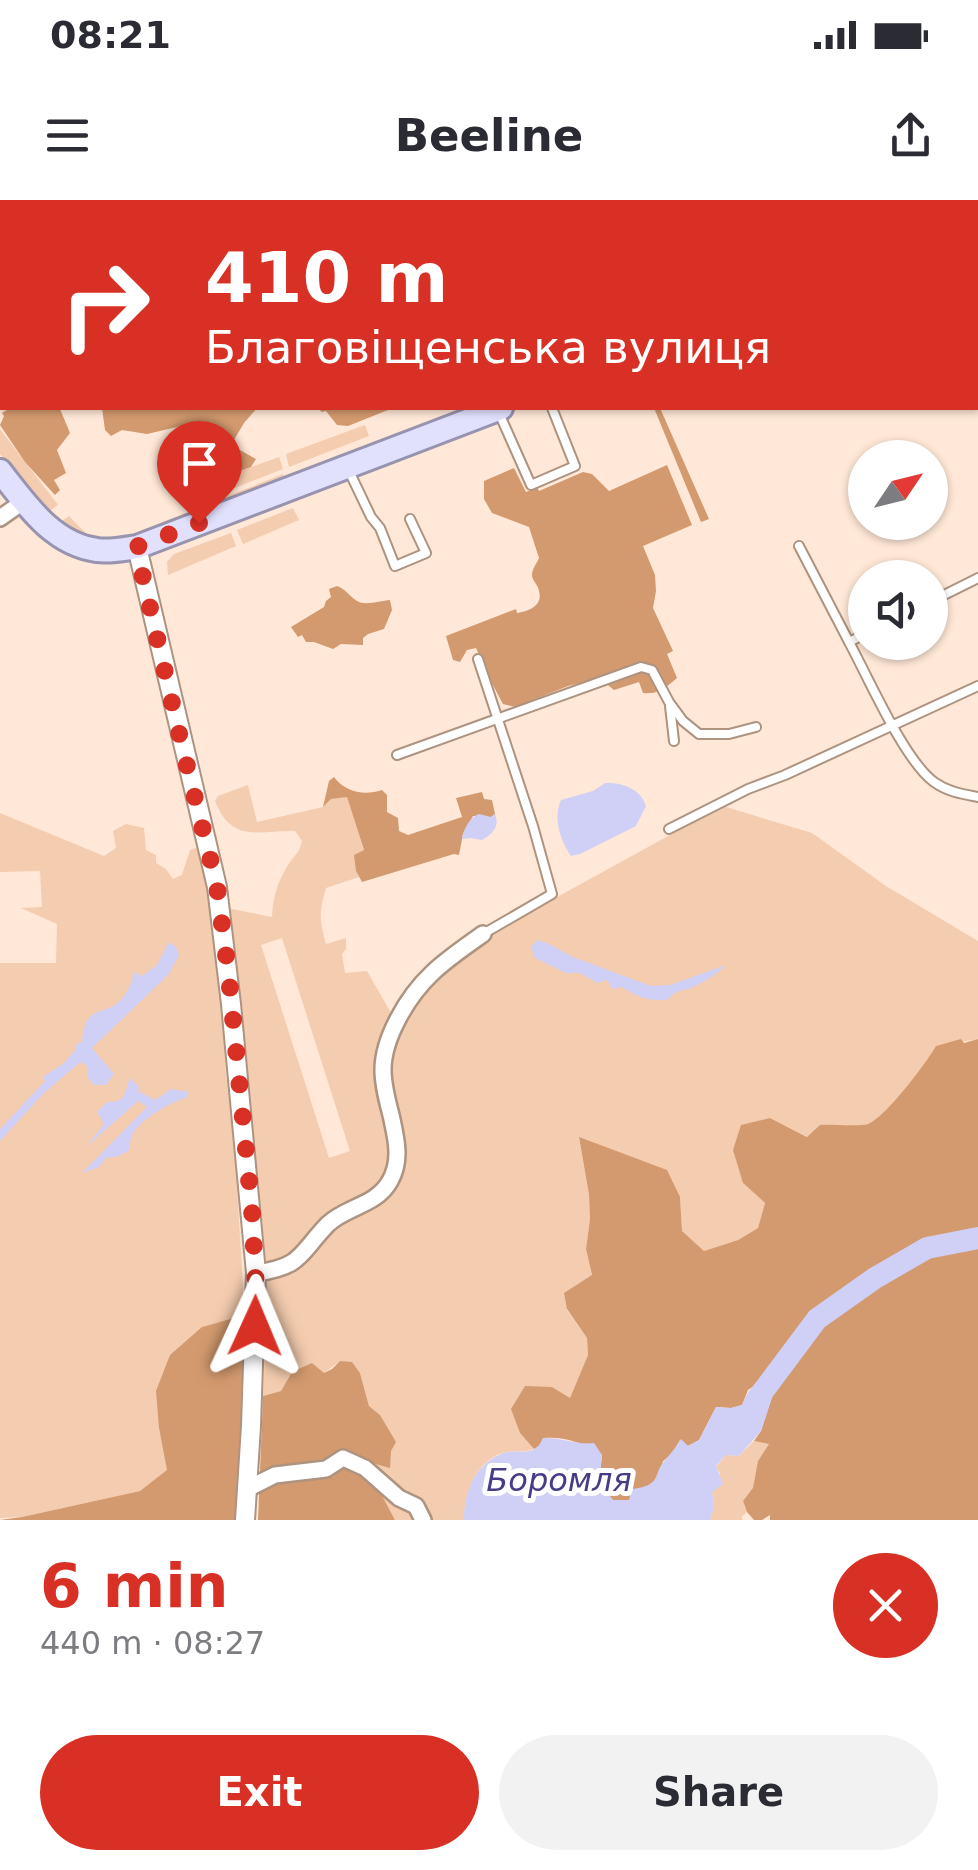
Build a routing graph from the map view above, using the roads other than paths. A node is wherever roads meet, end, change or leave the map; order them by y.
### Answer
1 (494, 410) edge
2 (500, 410) edge
3 (553, 410) edge
4 (348, 466) junction
5 (0, 472) edge
6 (24, 501) junction
7 (0, 518) edge
8 (410, 520) dead end
9 (799, 546) dead end
10 (136, 547) junction
11 (978, 578) edge
12 (948, 593) edge
13 (848, 638) edge
14 (478, 659) dead end
15 (859, 660) edge
16 (978, 686) edge
17 (669, 702) junction
18 (497, 718) junction
19 (894, 726) junction
20 (756, 727) dead end
21 (674, 741) dead end
22 (397, 755) dead end
23 (978, 797) edge
24 (669, 829) dead end
25 (483, 934) joint
26 (256, 1272) junction
27 (247, 1488) junction
28 (245, 1520) edge
29 (423, 1520) edge

1 - 4 main road
2 - 3 lane
4 - 8 lane
4 - 10 main road
5 - 6 main road
6 - 7 street
6 - 10 main road
9 - 13 lane
10 - 26 street
11 - 12 lane
14 - 18 lane
15 - 19 lane
16 - 19 lane
17 - 18 lane
17 - 20 lane
17 - 21 lane
18 - 22 lane
18 - 25 lane
19 - 23 lane
19 - 24 lane
25 - 26 street
26 - 27 street
27 - 28 street
27 - 29 street

